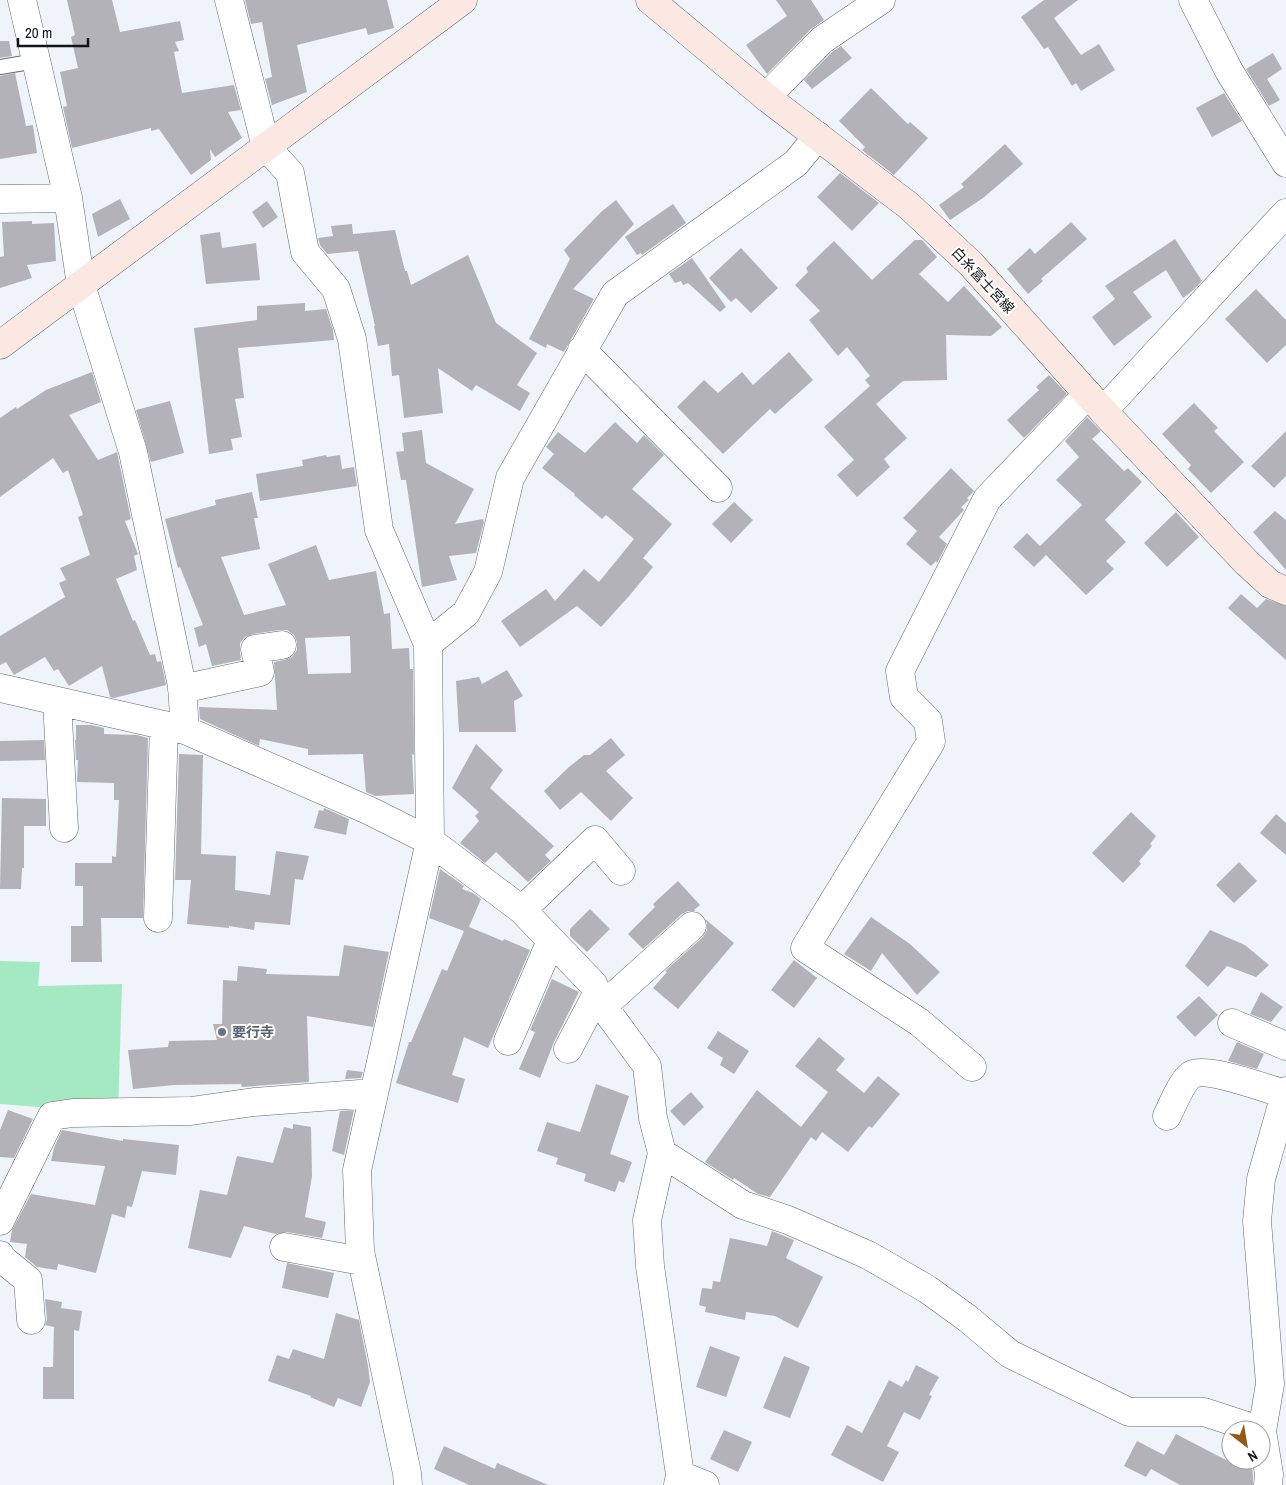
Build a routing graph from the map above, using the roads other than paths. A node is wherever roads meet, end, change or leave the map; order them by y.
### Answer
1 (22, 0) edge
2 (229, 0) edge
3 (463, 0) edge
4 (650, 0) edge
5 (882, 0) edge
6 (1194, 0) edge
7 (36, 61) junction
8 (0, 67) edge
9 (766, 97) junction
10 (818, 136) junction
11 (266, 147) junction
12 (1286, 163) edge
13 (68, 198) junction
14 (0, 199) edge
15 (1286, 213) edge
16 (81, 285) junction
17 (0, 345) edge
18 (582, 350) junction
19 (1095, 403) junction
20 (718, 488) dead end
21 (1286, 591) edge
22 (428, 644) junction
23 (282, 645) dead end
24 (0, 688) edge
25 (182, 689) junction
26 (58, 701) junction
27 (174, 728) junction
28 (64, 828) dead end
29 (430, 841) junction
30 (621, 871) dead end
31 (522, 910) junction
32 (158, 918) dead end
33 (692, 926) dead end
34 (551, 940) junction
35 (600, 1000) junction
36 (1232, 1023) dead end
37 (508, 1041) dead end
38 (1286, 1046) edge
39 (568, 1049) dead end
40 (972, 1068) dead end
41 (373, 1093) junction
42 (1286, 1093) edge
43 (1167, 1116) dead end
44 (662, 1153) junction
45 (0, 1221) edge
46 (284, 1247) dead end
47 (0, 1255) edge
48 (362, 1261) junction
49 (31, 1320) dead end
50 (1278, 1385) edge
51 (1229, 1420) edge
52 (1265, 1420) edge
53 (1271, 1436) edge
54 (1286, 1446) edge
55 (1268, 1470) edge
56 (688, 1482) edge
57 (414, 1483) edge
58 (1268, 1485) edge

1 - 7 street
2 - 11 street
3 - 11 main road
4 - 9 main road, 白糸富士宮線
5 - 9 street
6 - 12 street
7 - 8 lane
7 - 13 street
9 - 10 main road, 白糸富士宮線
10 - 18 street
10 - 19 main road, 白糸富士宮線
11 - 16 main road
11 - 22 street
13 - 14 street
13 - 16 street
15 - 19 street
16 - 17 main road
16 - 25 street
18 - 20 street
18 - 22 street
19 - 21 main road, 白糸富士宮線
19 - 40 street
22 - 29 street
23 - 25 street
24 - 26 street
25 - 27 street
26 - 27 street
26 - 28 street
27 - 29 street
27 - 32 street
29 - 31 street
29 - 41 street
30 - 31 street
31 - 34 street
33 - 35 street
34 - 35 street
34 - 37 street
35 - 39 street
35 - 44 street
36 - 38 street
41 - 45 street
41 - 48 street
42 - 43 street
42 - 50 street
44 - 51 street
44 - 56 street
46 - 48 street
47 - 49 street
48 - 57 street
50 - 52 street
53 - 54 street
55 - 58 street

